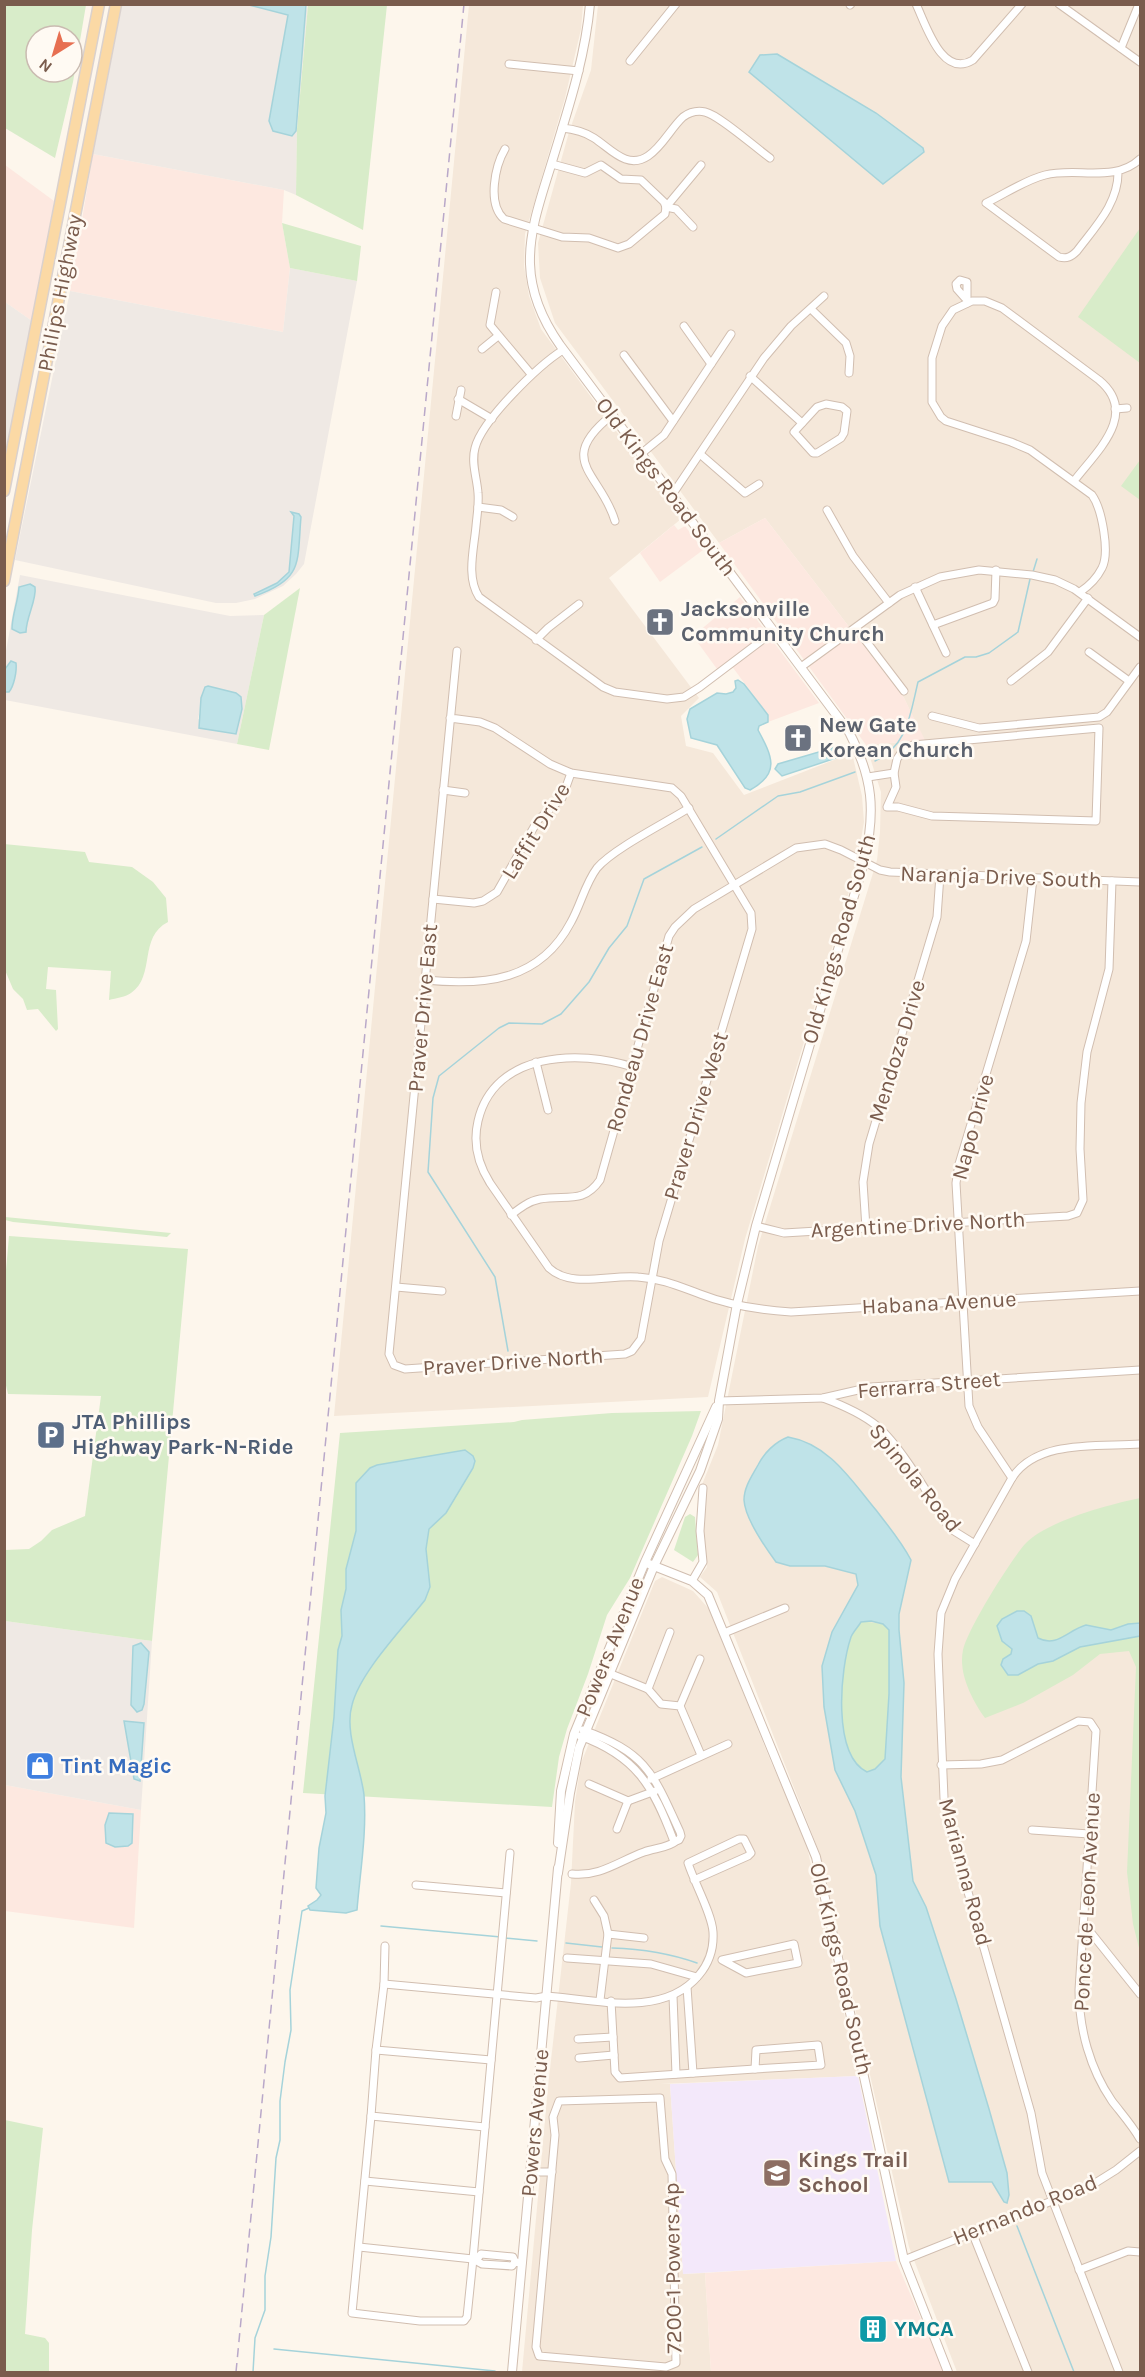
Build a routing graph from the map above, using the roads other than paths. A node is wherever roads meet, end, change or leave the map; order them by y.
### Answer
1 (99, 4) edge
2 (116, 4) edge
3 (590, 4) edge
4 (676, 4) edge
5 (916, 4) edge
6 (1022, 4) edge
7 (1059, 4) edge
8 (1139, 4) edge
9 (1121, 48) junction
10 (630, 61) dead end
11 (1140, 62) edge
12 (509, 64) dead end
13 (579, 71) junction
14 (562, 128) junction
15 (505, 148) dead end
16 (770, 158) dead end
17 (1140, 159) edge
18 (552, 164) junction
19 (701, 165) dead end
20 (1118, 171) junction
21 (63, 188) junction
22 (80, 191) junction
23 (666, 207) junction
24 (693, 227) dead end
25 (533, 228) junction
26 (496, 292) dead end
27 (824, 296) dead end
28 (40, 309) junction
29 (811, 309) junction
30 (57, 312) junction
31 (684, 326) dead end
32 (731, 334) dead end
33 (498, 336) junction
34 (483, 349) dead end
35 (563, 350) junction
36 (624, 356) dead end
37 (711, 364) junction
38 (849, 373) dead end
39 (531, 374) junction
40 (750, 376) junction
41 (461, 390) dead end
42 (458, 399) junction
43 (1127, 408) dead end
44 (1115, 409) junction
45 (612, 415) junction
46 (456, 416) dead end
47 (492, 419) junction
48 (673, 422) junction
49 (802, 423) junction
50 (642, 453) junction
51 (700, 454) junction
52 (10, 465) junction
53 (26, 468) junction
54 (1074, 481) junction
55 (759, 484) dead end
56 (4, 491) edge
57 (672, 495) junction
58 (478, 507) junction
59 (827, 510) dead end
60 (513, 516) dead end
61 (615, 521) dead end
62 (10, 527) edge
63 (996, 570) junction
64 (4, 581) edge
65 (915, 586) junction
66 (1080, 592) junction
67 (1088, 598) junction
68 (889, 603) junction
69 (579, 604) dead end
70 (933, 625) junction
71 (856, 628) junction
72 (774, 631) junction
73 (1140, 637) edge
74 (536, 640) junction
75 (457, 651) dead end
76 (1089, 652) dead end
77 (946, 653) dead end
78 (801, 667) junction
79 (1140, 667) edge
80 (1011, 681) dead end
81 (1130, 681) junction
82 (904, 691) dead end
83 (932, 716) dead end
84 (450, 718) junction
85 (894, 772) junction
86 (571, 773) junction
87 (868, 777) junction
88 (443, 790) junction
89 (465, 793) dead end
90 (887, 807) junction
91 (689, 808) junction
92 (872, 808) junction
93 (864, 862) junction
94 (940, 875) junction
95 (1033, 878) junction
96 (1112, 881) junction
97 (1140, 882) edge
98 (734, 884) junction
99 (433, 899) junction
100 (426, 980) junction
101 (536, 1062) junction
102 (633, 1067) junction
103 (548, 1110) dead end
104 (512, 1215) junction
105 (958, 1222) junction
106 (756, 1226) junction
107 (866, 1228) junction
108 (652, 1278) junction
109 (396, 1287) junction
110 (442, 1291) dead end
111 (1140, 1291) edge
112 (963, 1302) junction
113 (737, 1304) junction
114 (632, 1351) joint
115 (394, 1365) joint
116 (1140, 1370) edge
117 (967, 1381) junction
118 (823, 1398) junction
119 (719, 1401) junction
120 (1140, 1444) edge
121 (1012, 1478) junction
122 (703, 1488) dead end
123 (975, 1544) junction
124 (650, 1564) junction
125 (692, 1581) junction
126 (784, 1608) dead end
127 (670, 1632) dead end
128 (724, 1633) junction
129 (700, 1659) dead end
130 (600, 1670) junction
131 (610, 1674) junction
132 (648, 1689) junction
133 (680, 1706) junction
134 (576, 1731) junction
135 (585, 1734) junction
136 (728, 1744) dead end
137 (701, 1755) junction
138 (941, 1765) junction
139 (654, 1778) junction
140 (646, 1782) junction
141 (589, 1784) dead end
142 (660, 1789) junction
143 (652, 1792) junction
144 (628, 1801) junction
145 (616, 1829) dead end
146 (1032, 1830) dead end
147 (1089, 1834) junction
148 (676, 1841) junction
149 (510, 1853) dead end
150 (558, 1873) junction
151 (572, 1874) dead end
152 (694, 1880) junction
153 (416, 1885) dead end
154 (506, 1893) junction
155 (594, 1900) dead end
156 (1084, 1924) junction
157 (608, 1934) junction
158 (644, 1938) dead end
159 (385, 1946) dead end
160 (567, 1958) dead end
161 (722, 1960) junction
162 (605, 1961) junction
163 (709, 1962) junction
164 (697, 1977) junction
165 (384, 1984) junction
166 (687, 1987) junction
167 (1140, 1994) edge
168 (497, 1995) junction
169 (547, 1996) junction
170 (673, 1996) junction
171 (600, 2000) junction
172 (611, 2001) junction
173 (613, 2037) junction
174 (578, 2039) dead end
175 (376, 2050) junction
176 (614, 2055) junction
177 (579, 2058) dead end
178 (491, 2060) junction
179 (755, 2069) junction
180 (693, 2073) junction
181 (676, 2074) junction
182 (371, 2116) junction
183 (485, 2127) junction
184 (1140, 2139) edge
185 (1140, 2151) edge
186 (531, 2172) junction
187 (552, 2172) junction
188 (365, 2181) junction
189 (479, 2193) junction
190 (1052, 2201) junction
191 (972, 2232) junction
192 (359, 2247) junction
193 (1140, 2252) edge
194 (475, 2259) junction
195 (904, 2260) junction
196 (518, 2263) junction
197 (1079, 2270) junction
198 (945, 2371) edge
199 (512, 2373) edge
200 (1028, 2373) edge
201 (1119, 2373) edge

1 - 21 main road, Philips Highway
2 - 22 main road, Philips Highway
3 - 13 street, Old Kings Road South
4 - 10 street
5 - 6 street
7 - 9 street
8 - 9 street
9 - 11 street
12 - 13 street
13 - 14 street, Old Kings Road South
14 - 16 street
14 - 18 street, Old Kings Road South
15 - 25 street
17 - 20 street
18 - 23 street
18 - 25 street, Old Kings Road South
19 - 23 street
20 - 20 street
21 - 22 street
21 - 28 main road, Philips Highway
22 - 30 main road, Philips Highway
23 - 24 street
23 - 25 street
25 - 35 street, Old Kings Road South
26 - 33 street
27 - 29 street
28 - 30 main road
28 - 52 main road, Philips Highway
29 - 38 street
29 - 40 street
30 - 53 main road, Philips Highway
31 - 37 street
32 - 37 street
33 - 34 street
33 - 39 street
35 - 39 street
35 - 45 street, Old Kings Road South
36 - 48 street
37 - 48 street
39 - 47 street
40 - 49 street
40 - 51 street
41 - 42 street
42 - 46 street
42 - 47 street
43 - 44 street
44 - 54 street
44 - 54 street
45 - 50 street, Old Kings Road South
45 - 61 street
47 - 58 street
48 - 50 street
49 - 49 street
50 - 57 street, Old Kings Road South
51 - 55 street
51 - 57 street
52 - 53 main road
52 - 56 main road, Philips Highway
53 - 62 main road, Philips Highway
54 - 66 street
57 - 72 street, Old Kings Road South
58 - 60 street
58 - 74 street
59 - 68 street
62 - 64 main road, Philips Highway
63 - 65 street
63 - 66 street
63 - 70 street
65 - 68 street
65 - 70 street
66 - 67 street
67 - 73 street
67 - 80 street
68 - 71 street
69 - 74 street
70 - 77 street
71 - 78 street
71 - 82 street
72 - 74 street
72 - 78 street, Old Kings Road South
75 - 84 street, Praver Drive East
76 - 81 street
78 - 87 street, Old Kings Road South
79 - 81 street
81 - 83 street
84 - 86 street, Praver Drive West
84 - 88 street, Praver Drive East
85 - 87 street
85 - 90 street
85 - 90 street
86 - 91 street, Praver Drive West
86 - 99 street, Laffit Drive
87 - 92 street, Old Kings Road South
88 - 89 street
88 - 99 street, Praver Drive East
90 - 92 street
91 - 98 street, Praver Drive West
91 - 100 street
92 - 93 street, Old Kings Road South
93 - 94 street, Naranja Drive South
93 - 98 street, Naranja Drive South
93 - 106 street, Old Kings Road South
94 - 95 street, Naranja Drive South
94 - 107 street, Mendoza Drive
95 - 96 street, Naranja Drive South
95 - 105 street, Napo Drive
96 - 97 street, Naranja Drive South
96 - 105 street, Argentine Drive North
98 - 102 street, Rondeau Drive East
98 - 108 street, Praver Drive West
99 - 100 street, Praver Drive East
100 - 109 street, Praver Drive East
101 - 102 street
101 - 103 street
101 - 104 street
102 - 104 street, Rondeau Drive East
104 - 108 street, Habana Avenue
105 - 107 street, Argentine Drive North
105 - 112 street, Napo Drive
106 - 107 street, Argentine Drive North
106 - 113 street, Old Kings Road South
108 - 113 street, Habana Avenue
108 - 114 street, Praver Drive West
109 - 110 street
109 - 115 street, Praver Drive East
111 - 112 street, Habana Avenue
112 - 113 street, Habana Avenue
112 - 117 street, Napo Drive
113 - 119 street, Old Kings Road South
114 - 115 street, Praver Drive North
116 - 117 street, Ferrarra Street
117 - 118 street, Ferrarra Street
117 - 121 street
118 - 119 street, Ferrarra Street
118 - 123 street, Spinola Road
119 - 124 street, Old Kings Road South
120 - 121 street, Marianna Road
121 - 123 street, Marianna Road
122 - 125 street
123 - 138 street, Marianna Road
124 - 125 street, Old Kings Road South
124 - 130 street, Powers Avenue
124 - 131 street, Powers Avenue
125 - 128 street, Old Kings Road South
126 - 128 street
127 - 132 street
128 - 195 street, Old Kings Road South
129 - 133 street
130 - 131 street
130 - 134 street, Powers Avenue
131 - 132 street
131 - 135 street, Powers Avenue
132 - 133 street
133 - 137 street
134 - 135 street
134 - 150 street, Powers Avenue
135 - 139 street
135 - 140 street
135 - 150 street, Powers Avenue
136 - 137 street
137 - 139 street
138 - 147 street, Ponce de Leon Avenue
138 - 190 street, Marianna Road
139 - 140 street
139 - 142 street
140 - 143 street
141 - 144 street
142 - 143 street
142 - 148 street
143 - 144 street
143 - 148 street
144 - 145 street
146 - 147 street
147 - 156 street, Ponce de Leon Avenue
148 - 151 street
149 - 154 street
150 - 169 street, Powers Avenue
152 - 152 street
152 - 163 street
153 - 154 street
154 - 168 street
155 - 157 street
156 - 167 street
156 - 184 street, Ponce de Leon Avenue
157 - 158 street
157 - 162 street
159 - 165 street
160 - 162 street
161 - 161 street
161 - 163 street
162 - 164 street
162 - 171 street
163 - 164 street
164 - 166 street
165 - 168 street
165 - 175 street
166 - 170 street
166 - 180 street
168 - 169 street
168 - 178 street
169 - 171 street
169 - 186 street, Powers Avenue
170 - 172 street
170 - 181 street
171 - 172 street
172 - 173 street
173 - 174 street
173 - 176 street
175 - 178 street
175 - 182 street
176 - 177 street
176 - 181 street
178 - 183 street
179 - 179 street
179 - 180 street
180 - 181 street
182 - 183 street
182 - 188 street
183 - 189 street
185 - 190 street, Hernando Road
186 - 187 street
186 - 196 street, Powers Avenue
187 - 187 street, 7200-1 Powers Ap
188 - 189 street
188 - 192 street
189 - 194 street
190 - 191 street, Hernando Road
190 - 197 street, Marianna Road
191 - 195 street, Hernando Road
191 - 200 street
192 - 194 street
192 - 194 street
193 - 197 street
194 - 196 street
195 - 198 street, Old Kings Road South
196 - 199 street, Powers Avenue
197 - 201 street, Marianna Road

